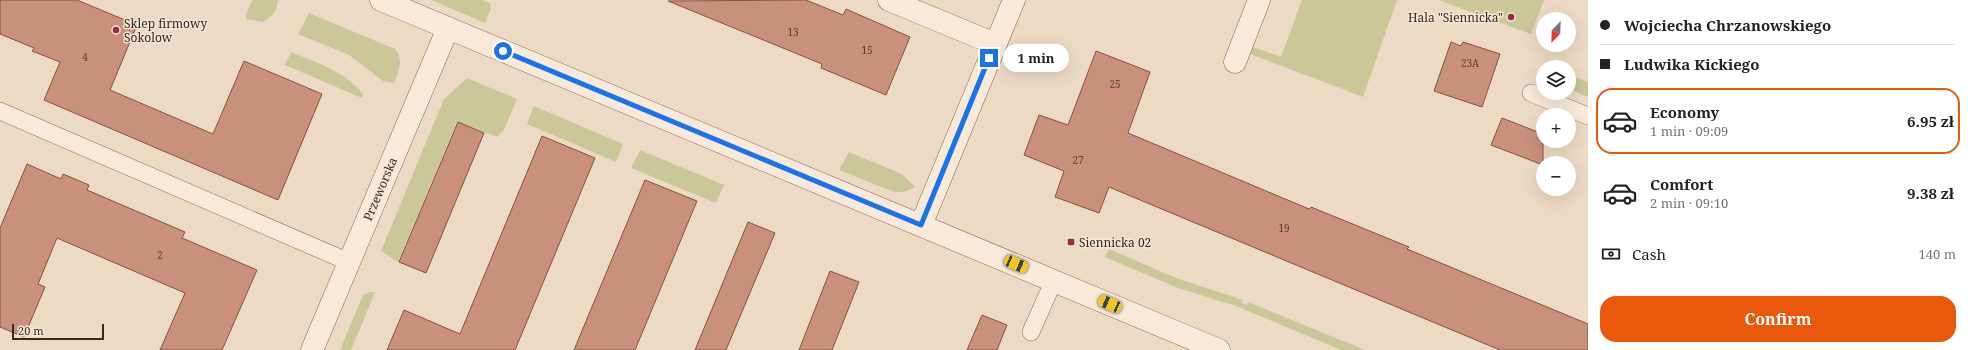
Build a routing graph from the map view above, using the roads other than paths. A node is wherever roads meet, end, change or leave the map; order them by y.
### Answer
1 (381, 0) edge
2 (889, 0) edge
3 (1014, 0) edge
4 (1259, 0) edge
5 (448, 28) junction
6 (995, 44) junction
7 (1235, 62) dead end
8 (1531, 93) dead end
9 (0, 111) edge
10 (1588, 116) edge
11 (921, 225) junction
12 (349, 262) junction
13 (1054, 280) junction
14 (1031, 332) dead end
15 (312, 350) edge
16 (1219, 350) edge

1 - 5 street
2 - 6 street
3 - 6 street
4 - 7 street
5 - 11 street
5 - 12 street, Przeworska
6 - 11 street
8 - 10 lane
9 - 12 lane
11 - 13 street
12 - 15 street, Przeworska
13 - 14 lane
13 - 16 street

